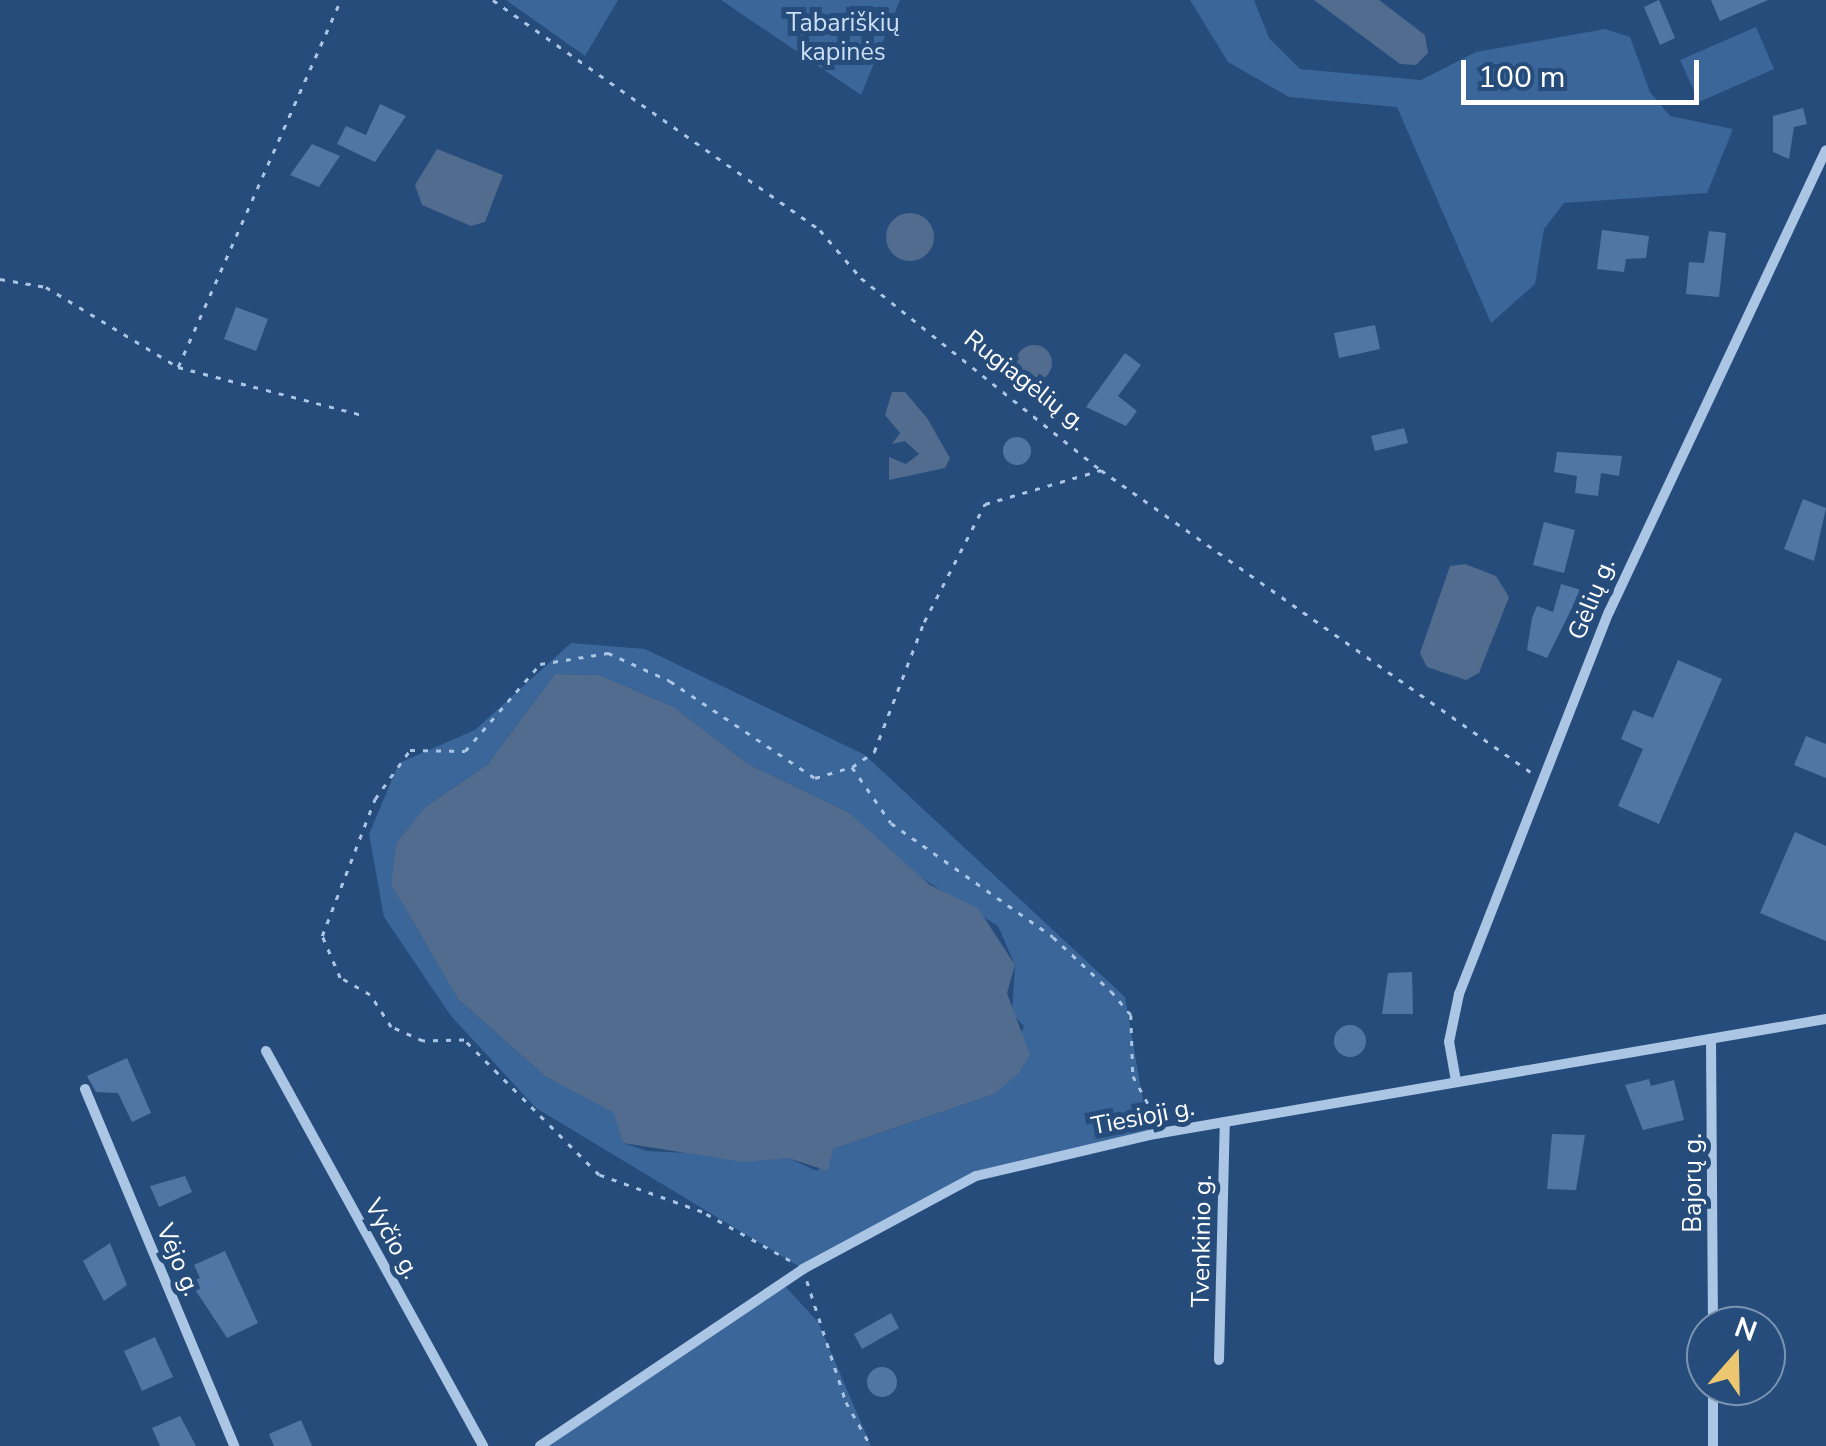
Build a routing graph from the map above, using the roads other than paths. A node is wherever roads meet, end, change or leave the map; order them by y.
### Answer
1 (1826, 150) edge
2 (1826, 1019) edge
3 (1711, 1041) junction
4 (266, 1051) dead end
5 (1456, 1082) junction
6 (85, 1089) dead end
7 (1225, 1122) junction
8 (1712, 1306) edge
9 (1219, 1360) dead end
10 (1713, 1406) edge
11 (234, 1446) edge
12 (483, 1446) edge
13 (540, 1446) edge
14 (1713, 1446) edge

1 - 5 street, Gėlių g.
2 - 3 street, Tiesioji g.
3 - 5 street, Tiesioji g.
3 - 8 street, Bajorų g.
4 - 12 street, Vyčio g.
5 - 7 street, Tiesioji g.
6 - 11 street, Vėjo g.
7 - 9 street, Tvenkinio g.
7 - 13 street, Tiesioji g.
10 - 14 street

